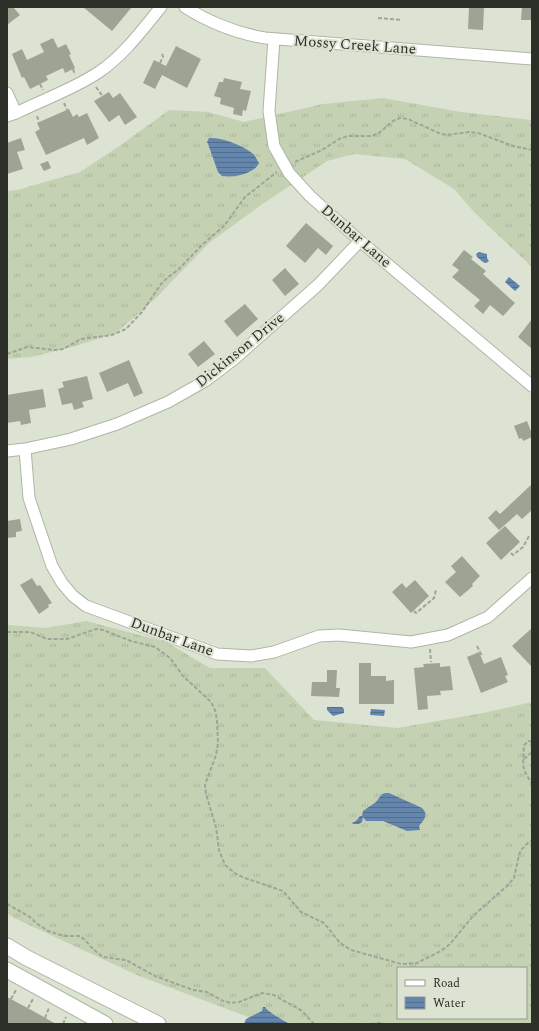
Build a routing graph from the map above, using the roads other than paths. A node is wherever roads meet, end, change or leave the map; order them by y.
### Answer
1 (161, 7) edge
2 (185, 7) edge
3 (274, 39) junction
4 (532, 59) edge
5 (7, 93) edge
6 (11, 114) edge
7 (360, 241) junction
8 (532, 386) edge
9 (25, 449) junction
10 (7, 451) edge
11 (532, 578) edge
12 (7, 946) edge
13 (7, 970) edge
14 (106, 1024) edge
15 (158, 1024) edge

1 - 6 street
2 - 3 street, Mossy Creek Lane
3 - 4 street, Mossy Creek Lane
3 - 7 street, Dunbar Lane
5 - 6 street
7 - 8 street, Dunbar Lane
7 - 9 street, Dickinson Drive
9 - 10 street, Dickinson Drive
9 - 11 street, Dunbar Lane
12 - 15 street
13 - 14 street

